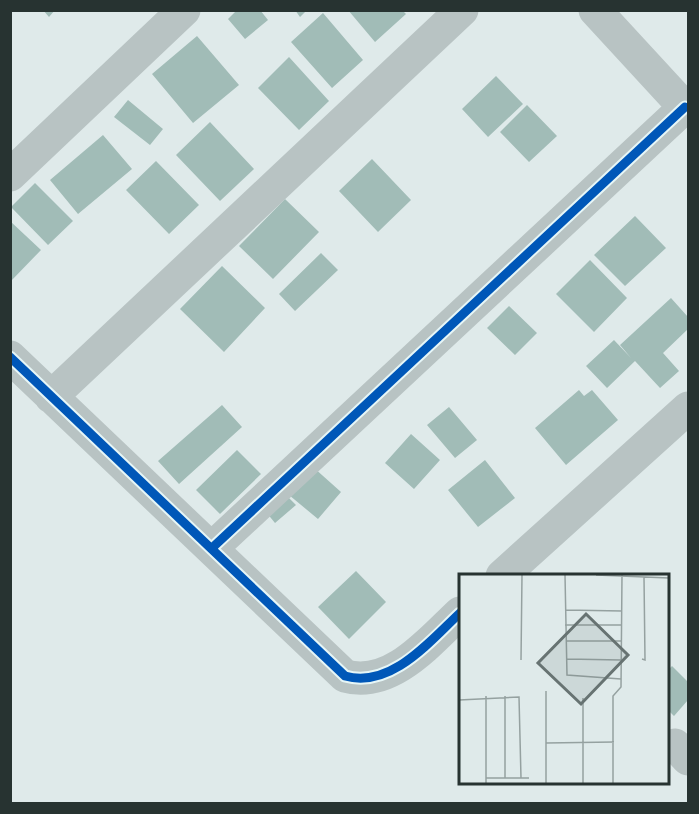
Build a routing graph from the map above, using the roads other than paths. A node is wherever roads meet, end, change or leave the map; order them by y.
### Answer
1 (184, 10) edge
2 (462, 10) edge
3 (595, 10) edge
4 (687, 109) edge
5 (10, 175) edge
6 (10, 357) edge
7 (51, 397) junction
8 (688, 408) edge
9 (212, 548) junction
10 (504, 574) edge
11 (459, 614) edge

1 - 5 street
2 - 7 street
3 - 4 street
4 - 9 street
6 - 7 street
7 - 9 street
8 - 10 street
9 - 11 street

